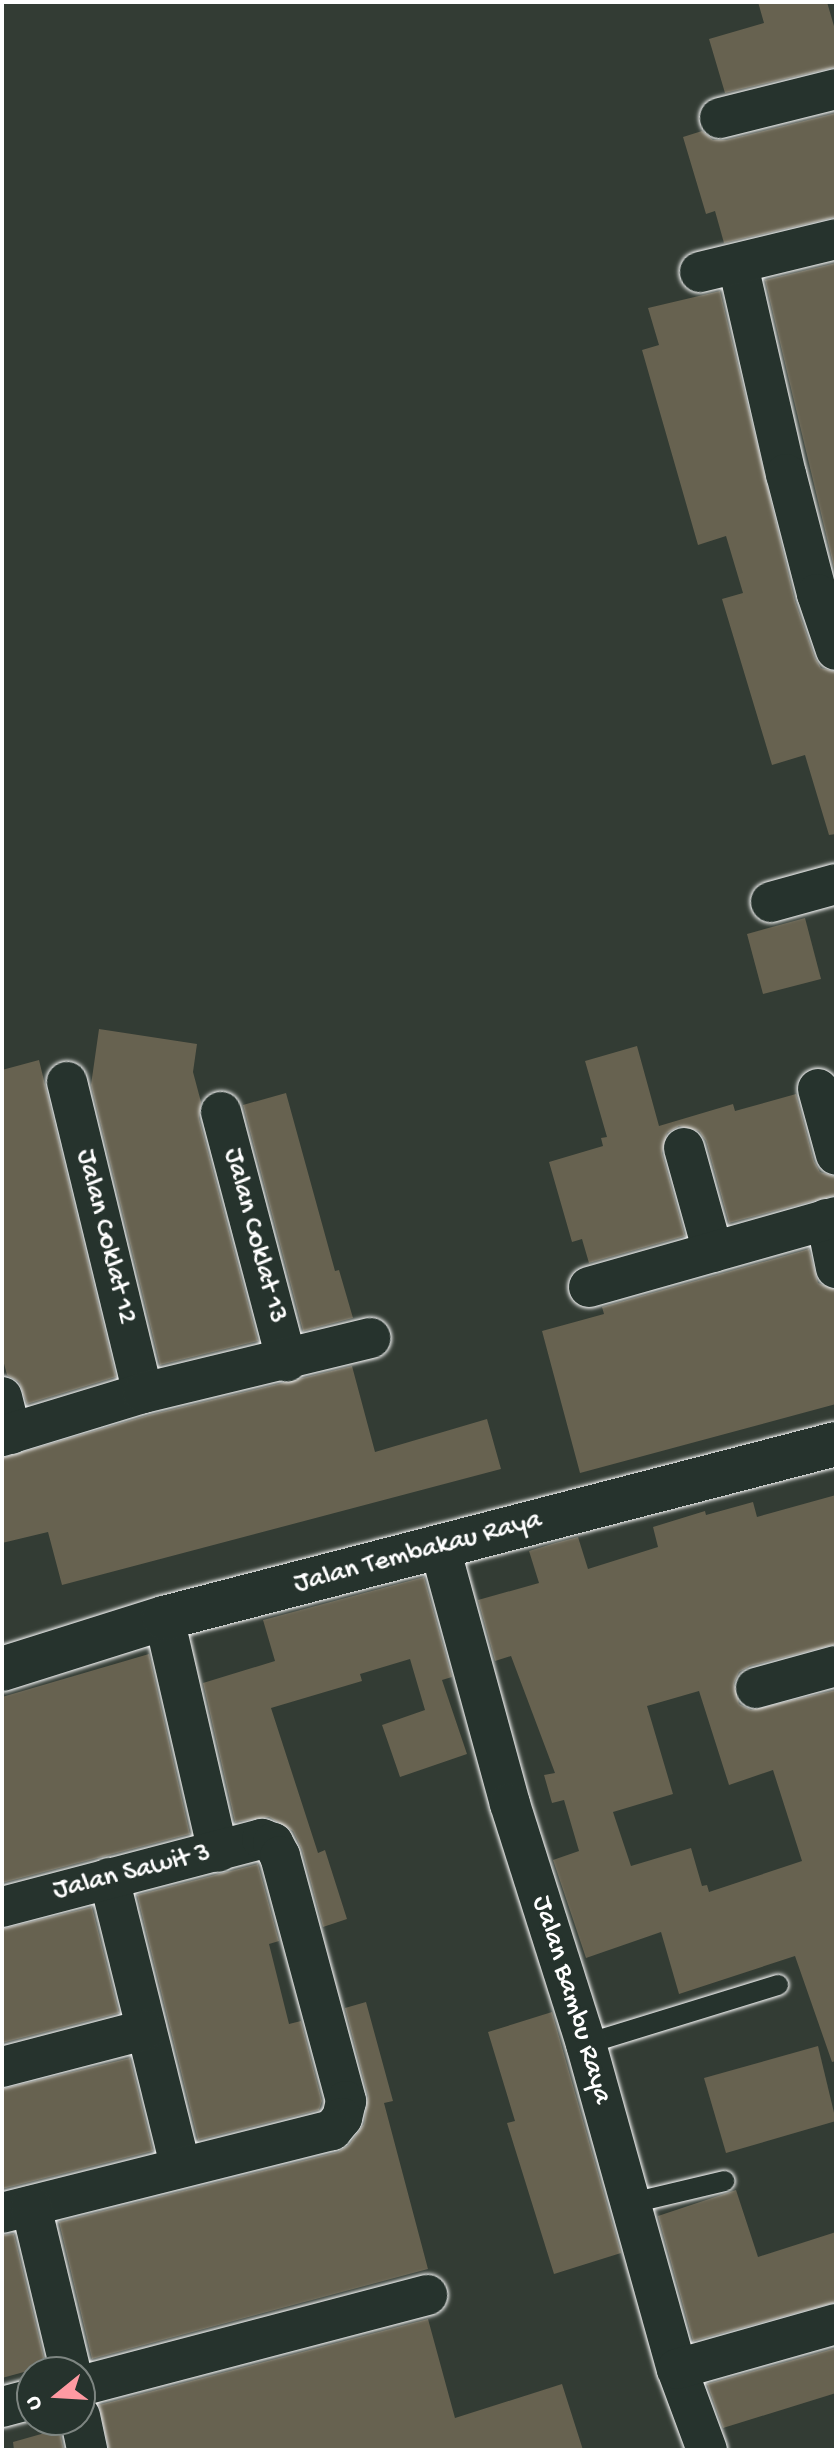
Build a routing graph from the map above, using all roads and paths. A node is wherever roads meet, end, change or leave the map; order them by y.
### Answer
1 (836, 89) edge
2 (720, 118) dead end
3 (836, 239) edge
4 (836, 650) edge
5 (836, 884) edge
6 (771, 902) dead end
7 (67, 1082) dead end
8 (818, 1089) dead end
9 (221, 1112) dead end
10 (684, 1148) dead end
11 (836, 1155) edge
12 (831, 1218) edge
13 (713, 1252) junction
14 (836, 1268) edge
15 (589, 1287) dead end
16 (370, 1338) dead end
17 (287, 1361) junction
18 (143, 1393) junction
19 (5, 1422) edge
20 (836, 1444) edge
21 (440, 1548) junction
22 (164, 1618) junction
23 (836, 1666) edge
24 (2, 1669) edge
25 (756, 1688) dead end
26 (218, 1852) junction
27 (109, 1878) junction
28 (2, 1907) edge
29 (778, 1985) dead end
30 (144, 2030) junction
31 (586, 2044) junction
32 (2, 2067) edge
33 (180, 2165) junction
34 (724, 2181) dead end
35 (632, 2203) junction
36 (17, 2210) edge
37 (427, 2295) dead end
38 (836, 2324) edge
39 (66, 2356) edge
40 (677, 2369) junction
41 (96, 2382) edge
42 (707, 2450) edge

1 - 2 street
3 - 4 street
5 - 6 street
7 - 18 street, Jalan Coklat 12
8 - 11 street
9 - 17 street, Jalan Coklat 13
10 - 13 street
12 - 13 street
12 - 14 street
13 - 15 street
16 - 17 street
17 - 18 street
18 - 19 street
20 - 21 street, Jalan Tembakau Raya
21 - 22 street, Jalan Tembakau Raya
21 - 31 street, Jalan Bambu Raya
22 - 24 street, Jalan Tembakau Raya
22 - 26 street
23 - 25 street
26 - 27 street, Jalan Sawit 3
26 - 33 street, Jalan Sawit 3
27 - 28 street, Jalan Sawit 3
27 - 30 street
29 - 31 lane
30 - 32 street
30 - 33 street
31 - 35 street, Jalan Bambu Raya
33 - 36 street
34 - 35 lane
35 - 40 street, Jalan Bambu Raya
36 - 39 street
37 - 41 street
38 - 40 street
40 - 42 street, Jalan Bambu Raya

